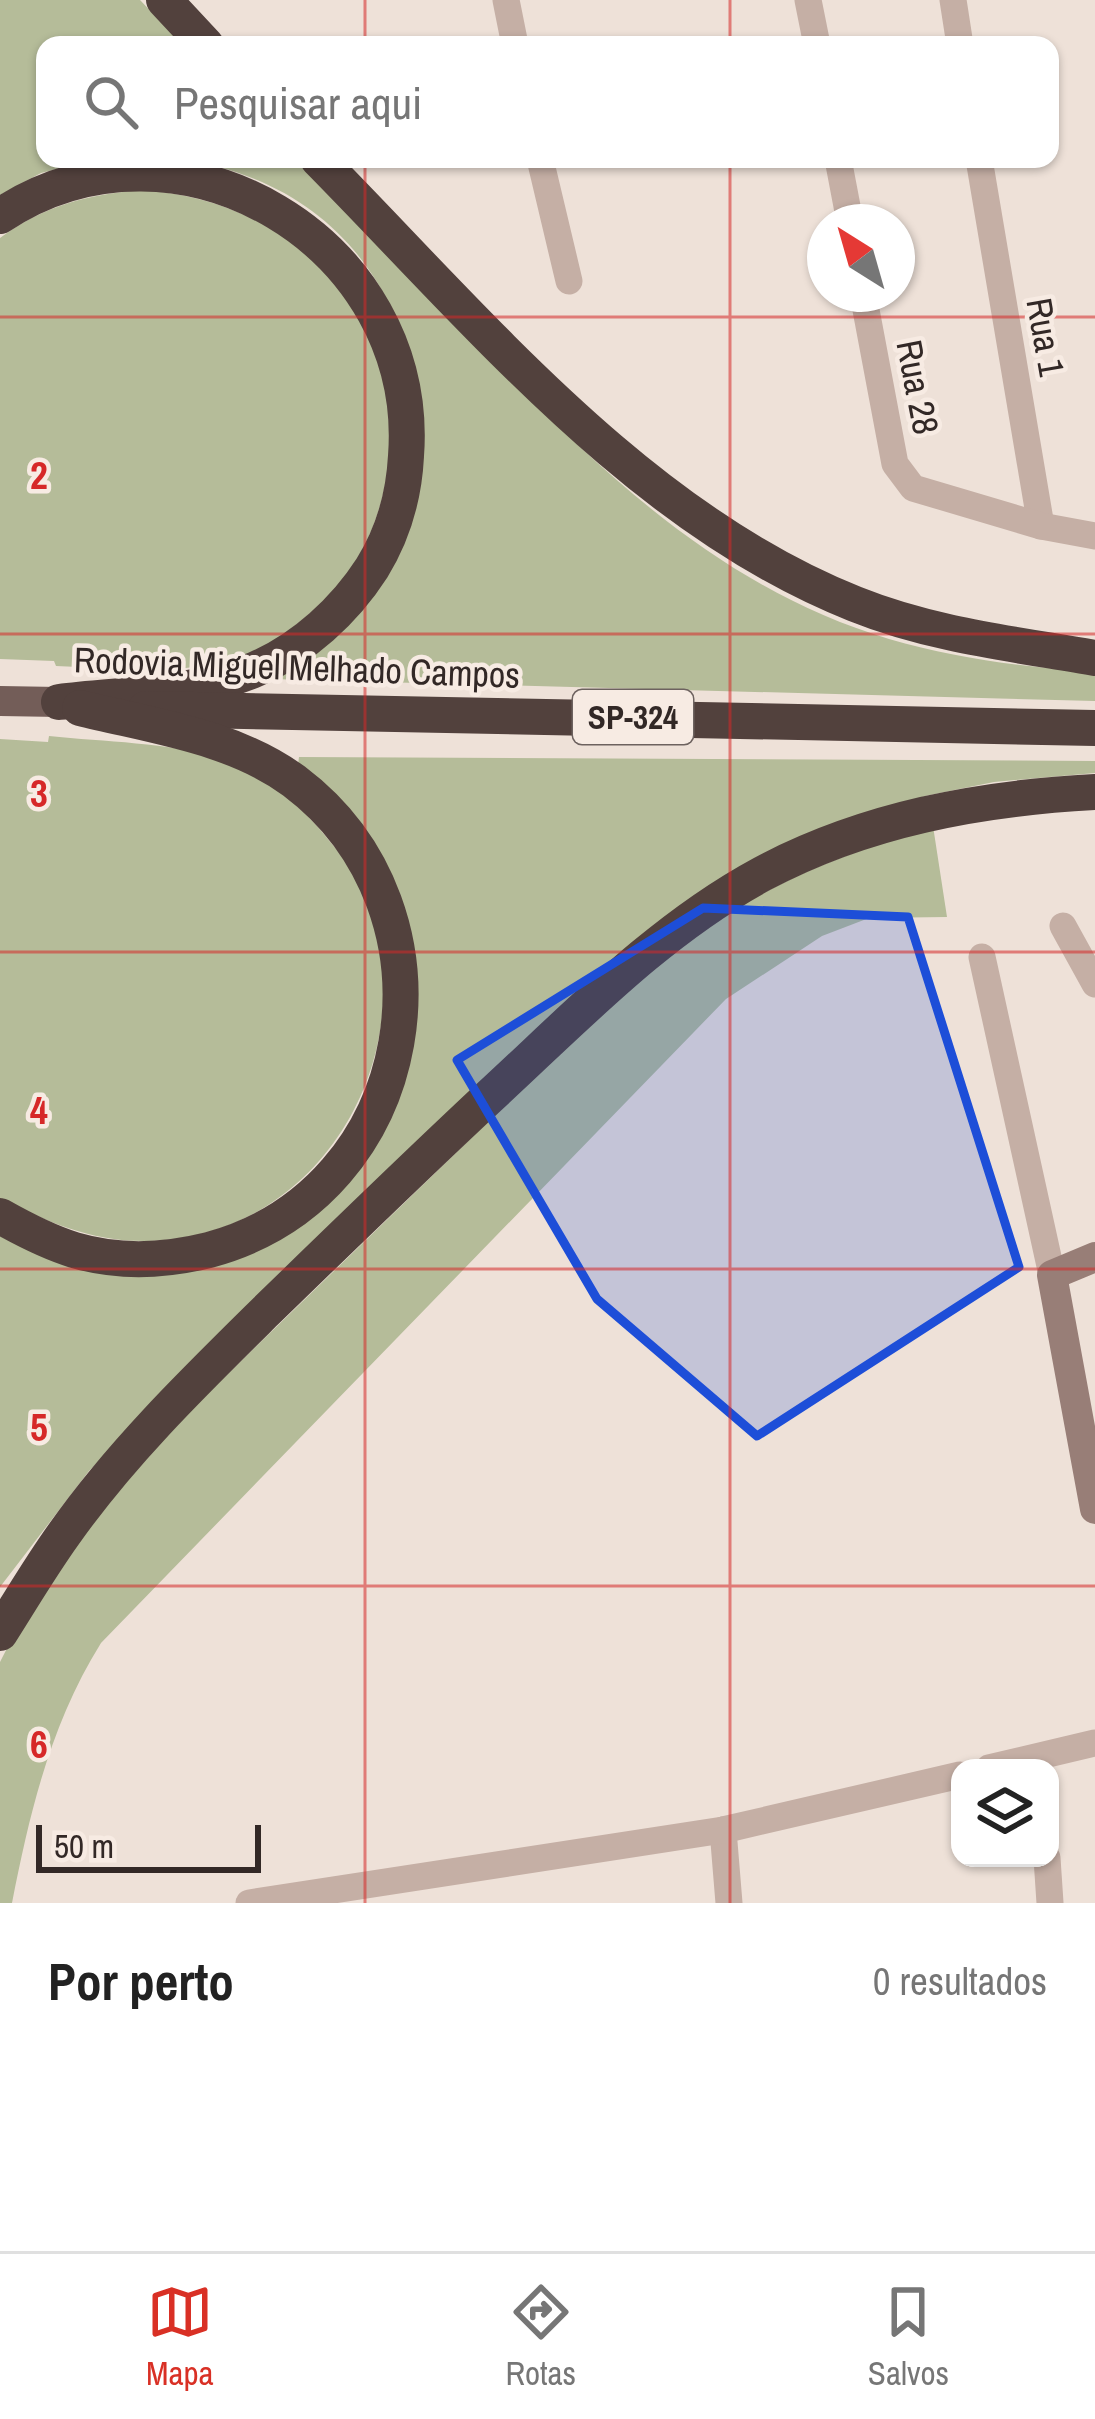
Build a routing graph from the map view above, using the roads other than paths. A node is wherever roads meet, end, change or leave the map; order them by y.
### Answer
1 (164, 0) edge
2 (506, 0) edge
3 (808, 0) edge
4 (953, 0) edge
5 (198, 36) edge
6 (513, 36) edge
7 (815, 36) edge
8 (959, 36) edge
9 (327, 168) edge
10 (542, 168) edge
11 (840, 168) edge
12 (981, 168) edge
13 (847, 204) edge
14 (0, 216) edge
15 (569, 281) dead end
16 (866, 312) edge
17 (1041, 526) junction
18 (1095, 536) edge
19 (1095, 658) edge
20 (0, 701) edge
21 (48, 702) junction
22 (1095, 728) edge
23 (1095, 792) edge
24 (1063, 926) dead end
25 (982, 957) dead end
26 (1095, 984) edge
27 (0, 1216) edge
28 (1095, 1257) edge
29 (1052, 1275) junction
30 (1095, 1509) edge
31 (0, 1634) edge
32 (1095, 1743) edge
33 (1050, 1759) edge
34 (951, 1777) edge
35 (723, 1830) junction
36 (1048, 1867) edge
37 (264, 1902) edge
38 (729, 1903) edge
39 (1050, 1903) edge

1 - 5 highway
2 - 6 street
3 - 7 street
4 - 8 street
9 - 19 highway
10 - 15 street
11 - 13 street
12 - 17 street, Rua 1
14 - 21 highway
16 - 17 street, Rua 28
17 - 18 street
20 - 21 main road, Rodovia Miguel Melhado Campos / SP-324
21 - 22 highway, Rodovia Miguel Melhado Campos / SP-324
21 - 27 highway
23 - 31 highway
24 - 26 street
25 - 29 street
28 - 29 main road
29 - 30 main road
32 - 33 street
34 - 35 street
35 - 37 street
35 - 38 street
36 - 39 street

